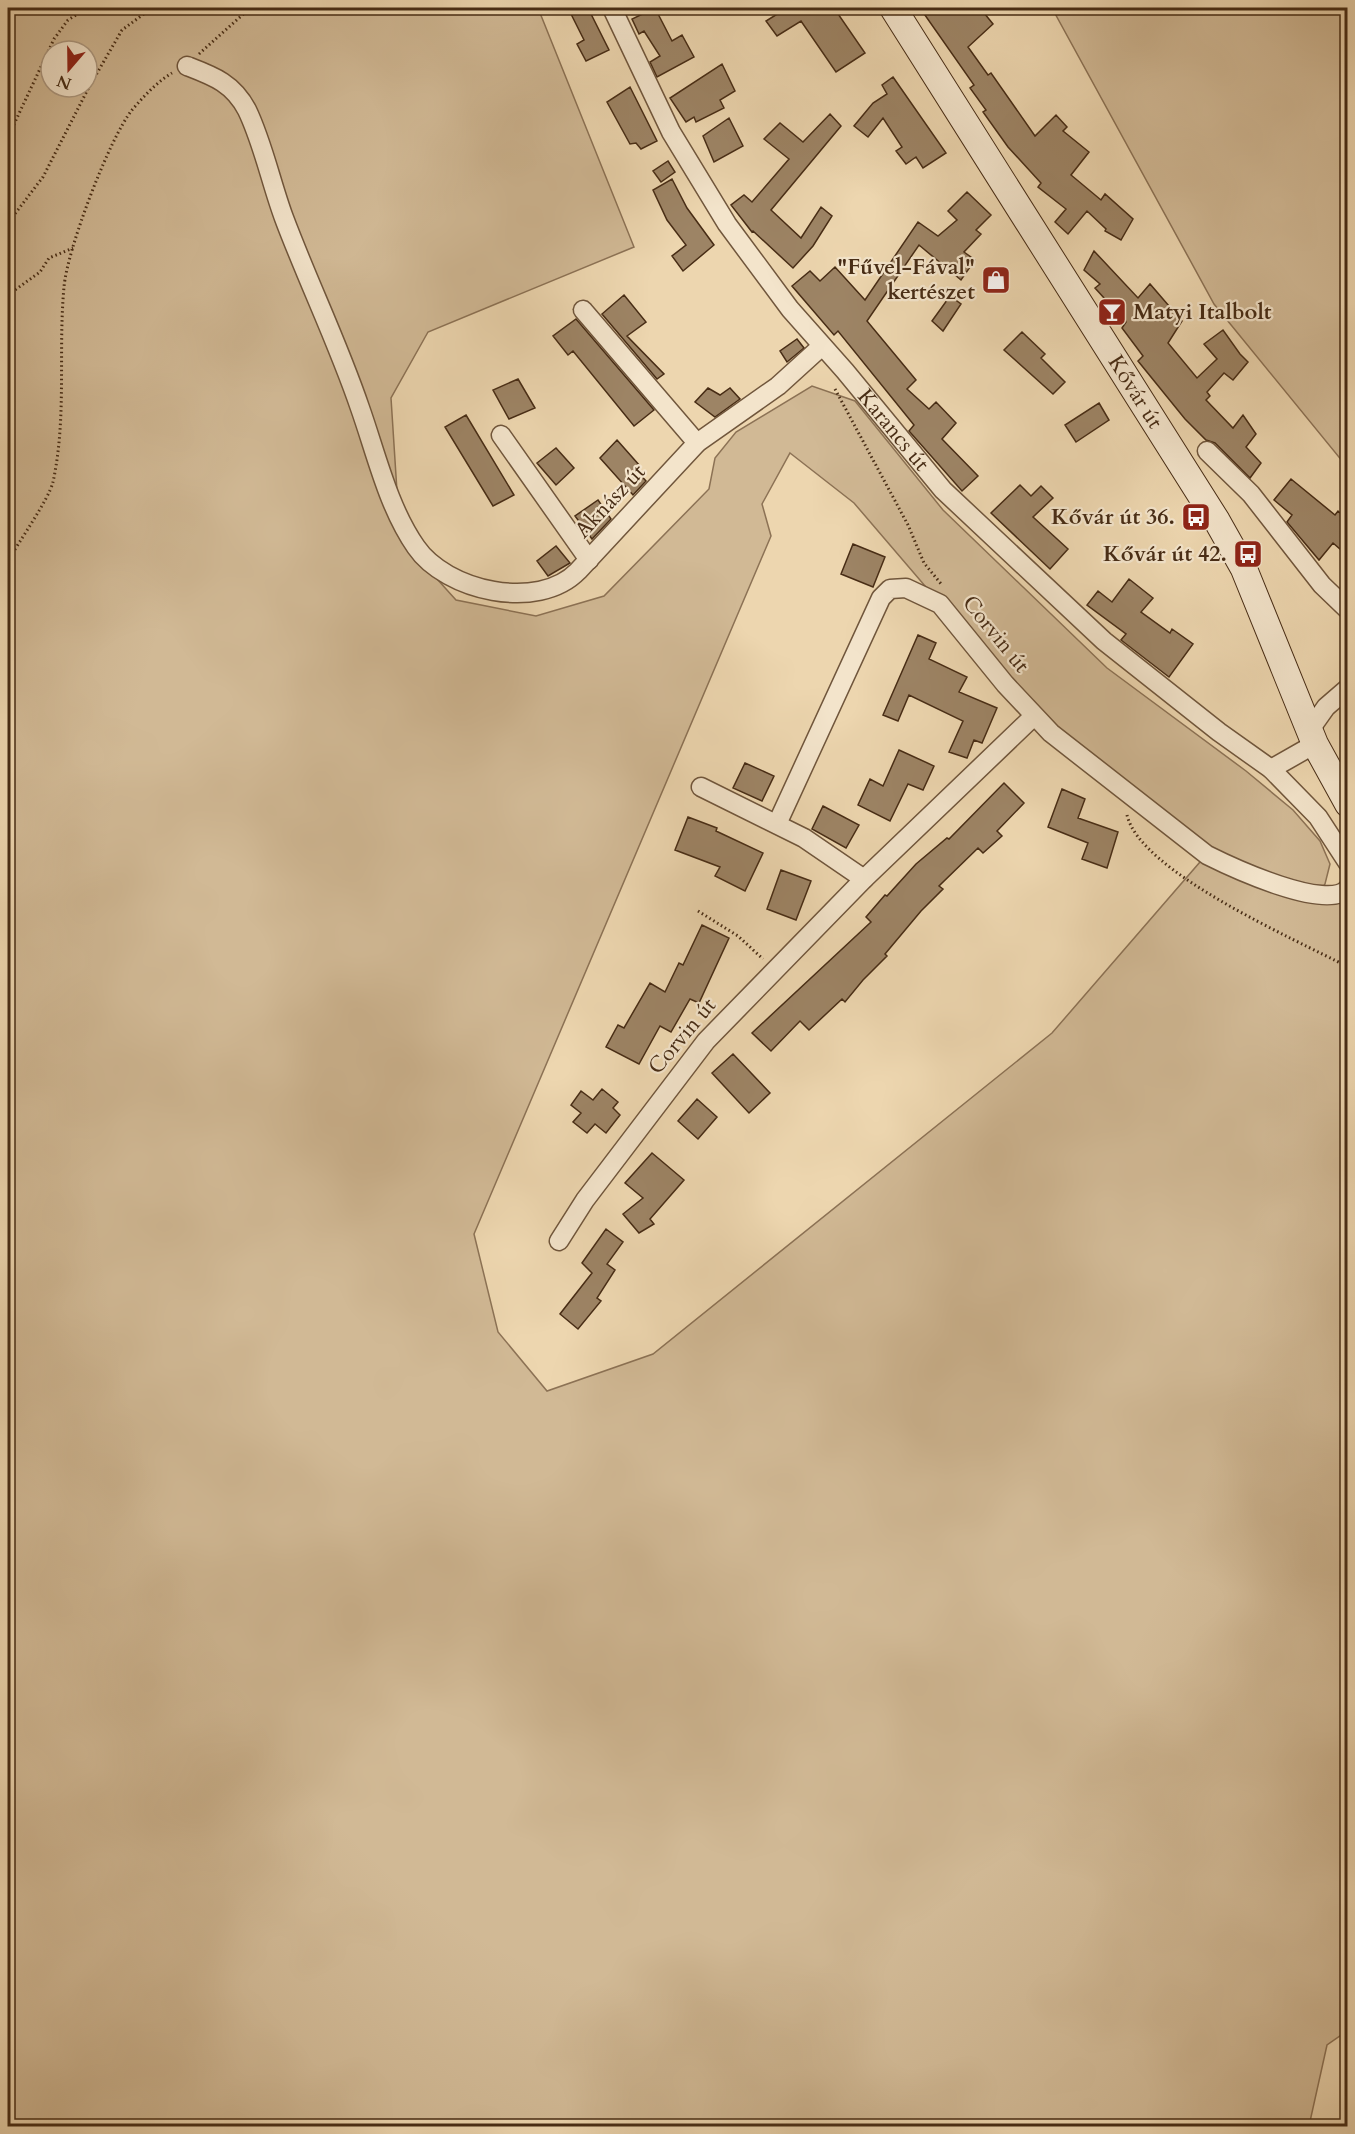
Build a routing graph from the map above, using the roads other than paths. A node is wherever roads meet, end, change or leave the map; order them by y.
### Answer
1 (612, 8) edge
2 (893, 8) edge
3 (187, 66) road end
4 (583, 310) dead end
5 (822, 346) junction
6 (501, 435) dead end
7 (697, 443) junction
8 (1207, 451) dead end
9 (589, 560) junction
10 (1347, 610) edge
11 (1347, 688) edge
12 (1034, 716) junction
13 (1312, 738) junction
14 (1271, 769) junction
15 (701, 787) dead end
16 (1347, 804) edge
17 (777, 824) junction
18 (1347, 863) edge
19 (864, 879) junction
20 (1347, 888) edge
21 (559, 1241) dead end

1 - 5 street, Karancs út
2 - 13 main road, Kővár út
3 - 9 street
4 - 7 street
5 - 7 street, Aknász út
5 - 14 street, Karancs út
6 - 9 street, Aknász út
7 - 9 street, Aknász út
8 - 10 street
11 - 13 street
12 - 17 street, Corvin út
12 - 19 street, Corvin út
12 - 20 street, Corvin út
13 - 14 street
13 - 16 main road
14 - 18 street
15 - 17 street
17 - 19 street
19 - 21 street, Corvin út

